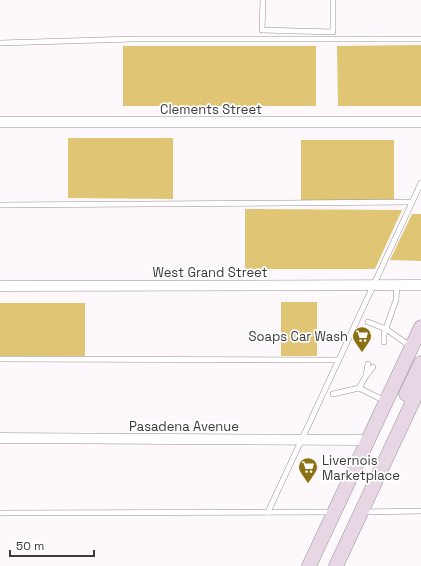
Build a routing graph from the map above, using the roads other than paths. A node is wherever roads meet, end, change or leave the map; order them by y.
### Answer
1 (263, 0) edge
2 (333, 0) edge
3 (421, 39) edge
4 (0, 43) edge
5 (0, 122) edge
6 (421, 122) edge
7 (421, 183) edge
8 (412, 202) junction
9 (0, 205) edge
10 (397, 284) junction
11 (374, 285) junction
12 (421, 285) edge
13 (0, 286) edge
14 (368, 322) dead end
15 (421, 327) edge
16 (385, 332) junction
17 (379, 340) dead end
18 (384, 342) dead end
19 (416, 349) edge
20 (0, 359) edge
21 (339, 360) junction
22 (421, 363) edge
23 (368, 364) dead end
24 (373, 366) dead end
25 (366, 376) junction
26 (421, 384) edge
27 (359, 388) junction
28 (333, 394) dead end
29 (386, 401) junction
30 (0, 438) edge
31 (302, 440) junction
32 (368, 440) junction
33 (421, 511) edge
34 (268, 512) junction
35 (334, 512) junction
36 (0, 513) edge
37 (359, 516) junction
38 (309, 566) edge
39 (336, 566) edge

1 - 2 lane
3 - 4 lane
5 - 6 street, Clements Street
7 - 8 lane
8 - 9 lane
8 - 11 lane
10 - 11 street, West Grand Street
10 - 12 street, West Grand Street
10 - 16 lane
11 - 13 street, West Grand Street
11 - 21 lane
14 - 16 lane
15 - 19 main road
16 - 17 lane
16 - 18 lane
16 - 19 lane
19 - 29 main road
20 - 21 lane
21 - 31 lane
22 - 37 main road
23 - 25 lane
24 - 25 lane
25 - 27 lane
26 - 37 main road
27 - 28 lane
27 - 29 lane
29 - 32 main road
30 - 31 street, Pasadena Avenue
31 - 32 street, Pasadena Avenue
31 - 34 lane
32 - 35 main road
33 - 37 lane
34 - 35 lane
34 - 36 lane
35 - 38 main road
37 - 39 main road

